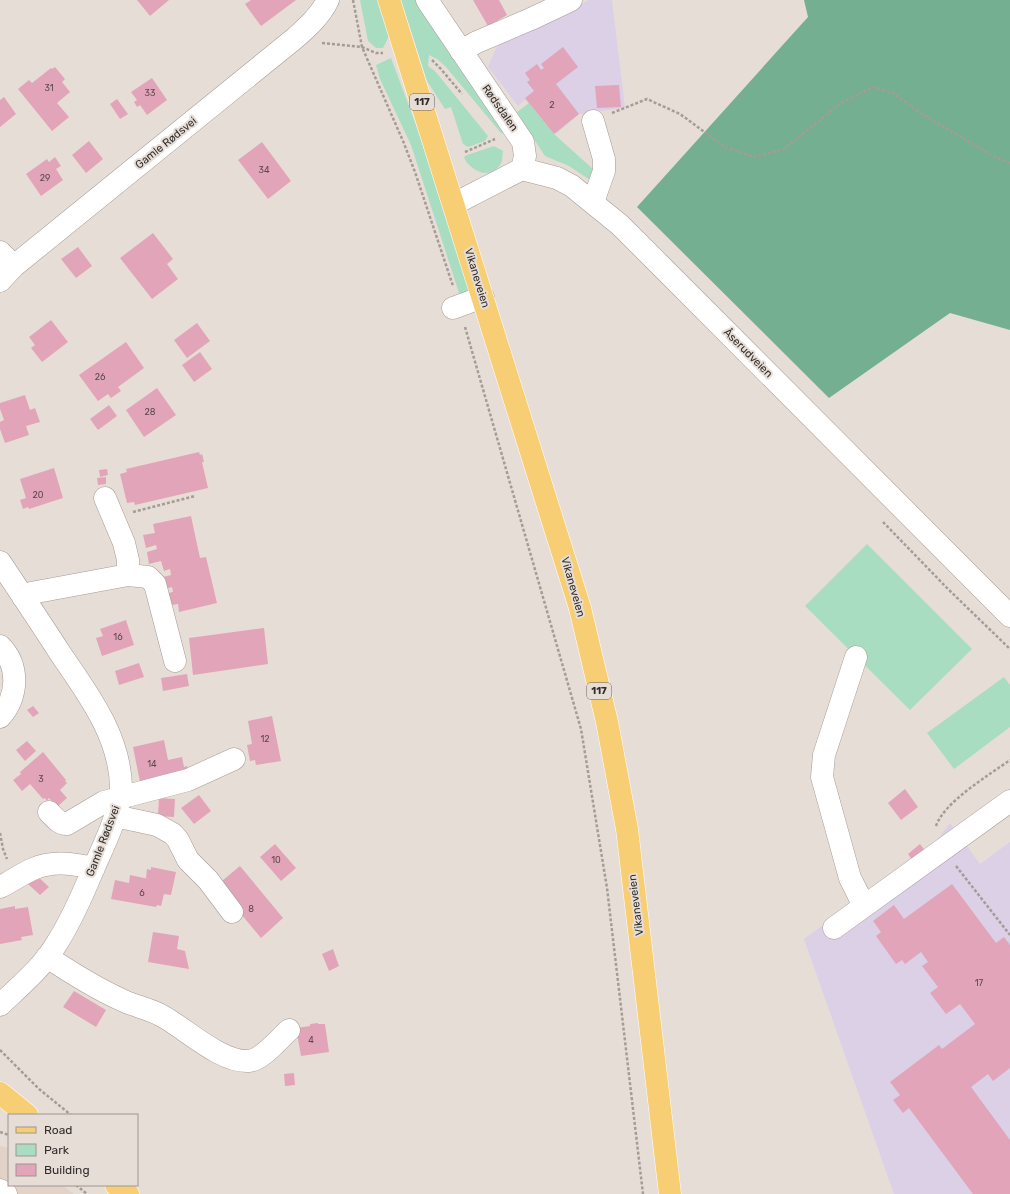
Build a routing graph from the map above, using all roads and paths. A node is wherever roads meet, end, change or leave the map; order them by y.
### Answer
1 (328, 0) edge
2 (353, 0) edge
3 (389, 0) edge
4 (427, 0) edge
5 (571, 0) edge
6 (294, 39) junction
7 (362, 47) junction
8 (461, 51) junction
9 (388, 53) dead end
10 (593, 121) joint
11 (497, 138) dead end
12 (465, 152) dead end
13 (1010, 163) edge
14 (522, 170) junction
15 (593, 202) junction
16 (454, 204) junction
17 (5, 266) edge
18 (483, 297) junction
19 (456, 307) junction
20 (195, 496) dead end
21 (109, 507) joint
22 (878, 517) dead end
23 (0, 562) edge
24 (128, 575) junction
25 (24, 597) junction
26 (1010, 616) edge
27 (0, 646) edge
28 (1010, 649) edge
29 (856, 657) dead end
30 (175, 661) dead end
31 (0, 717) edge
32 (234, 759) dead end
33 (1010, 801) edge
34 (117, 808) junction
35 (49, 812) dead end
36 (94, 868) junction
37 (0, 887) edge
38 (864, 906) junction
39 (232, 912) dead end
40 (834, 928) dead end
41 (47, 957) junction
42 (0, 1005) edge
43 (289, 1030) dead end
44 (0, 1050) edge
45 (0, 1093) edge
46 (26, 1114) edge
47 (70, 1114) edge
48 (77, 1186) edge
49 (117, 1186) edge
50 (0, 1190) edge
51 (6, 1194) edge
52 (87, 1194) edge
53 (128, 1194) edge
54 (643, 1194) edge
55 (670, 1194) edge

1 - 6 street, Gamle Rødsvei
2 - 7 path
3 - 16 main road, Vikaneveien / 117
4 - 8 street, Rødsdalen
5 - 8 street
6 - 7 path
6 - 17 street, Gamle Rødsvei
7 - 9 path
7 - 19 path
8 - 14 street, Rødsdalen
10 - 13 path
10 - 15 street
11 - 12 path
14 - 15 street, Åserudveien
14 - 16 street
15 - 26 street, Åserudveien
16 - 18 main road, Vikaneveien / 117
18 - 19 street
18 - 55 main road, Vikaneveien / 117
19 - 54 path
20 - 21 path
21 - 24 street
22 - 28 path
23 - 25 street, Gamle Rødsvei
24 - 25 street
24 - 30 street
25 - 34 street, Gamle Rødsvei
27 - 31 street
29 - 38 street
32 - 34 street
33 - 38 street
34 - 35 street
34 - 36 street, Gamle Rødsvei
34 - 39 street
36 - 37 street
36 - 41 street, Gamle Rødsvei
38 - 40 street
41 - 42 street, Gamle Rødsvei
41 - 43 street
44 - 47 path
45 - 46 main road
48 - 52 path
49 - 53 main road
50 - 51 street

